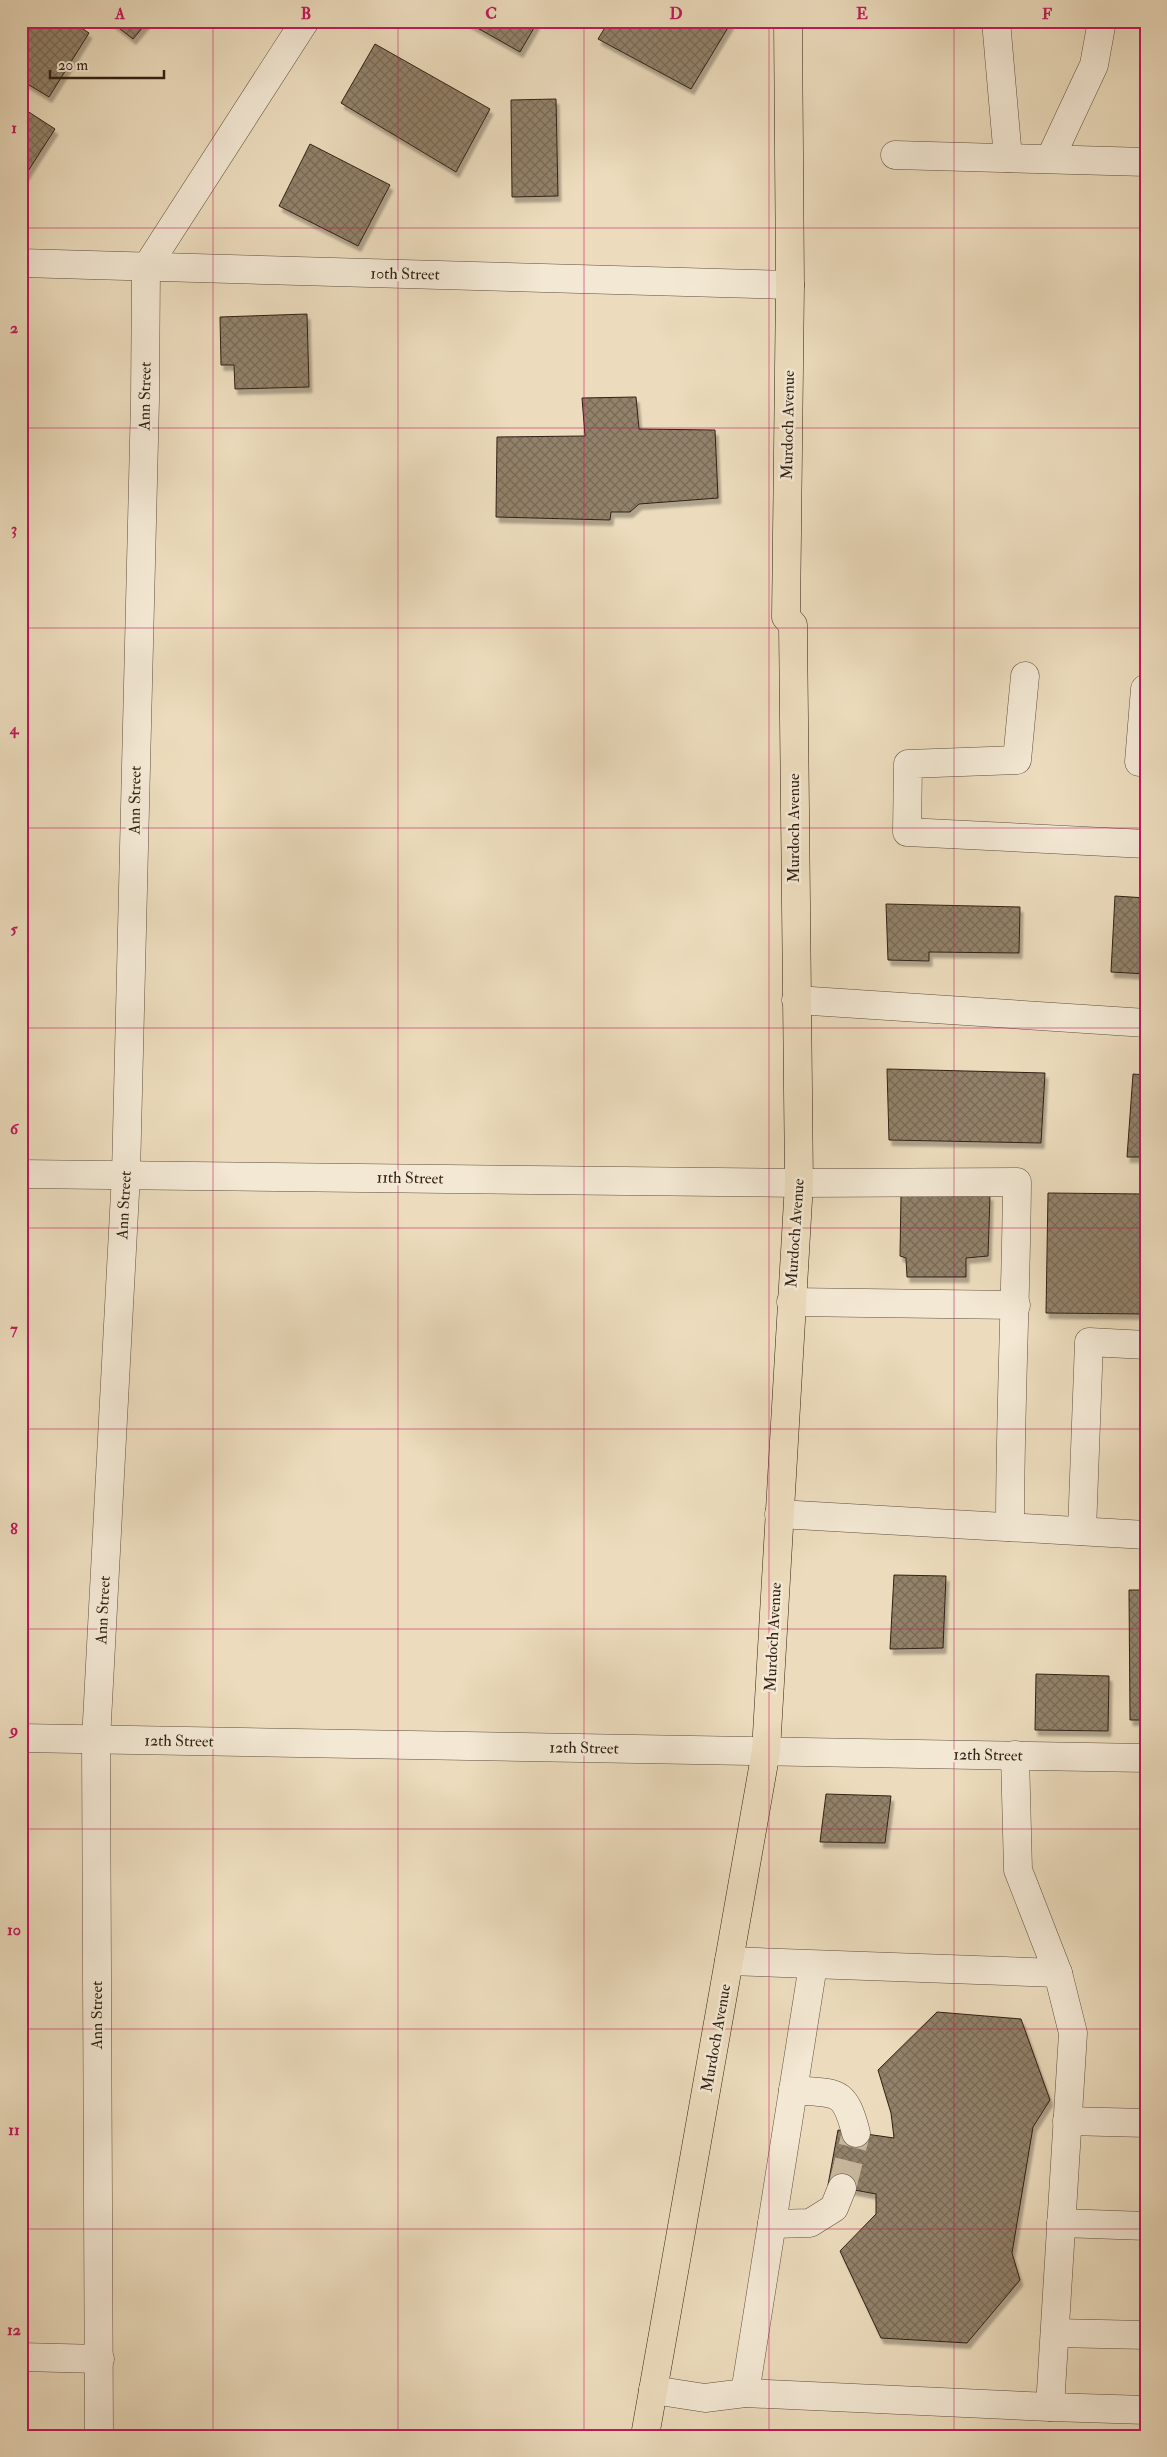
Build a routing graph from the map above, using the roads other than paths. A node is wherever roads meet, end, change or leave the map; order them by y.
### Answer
1 (305, 21) edge
2 (788, 21) edge
3 (996, 21) edge
4 (1102, 21) edge
5 (895, 155) dead end
6 (1008, 158) junction
7 (1050, 159) junction
8 (1146, 162) edge
9 (21, 263) edge
10 (146, 268) junction
11 (790, 284) junction
12 (1025, 676) dead end
13 (1145, 689) edge
14 (1146, 764) edge
15 (1146, 844) edge
16 (796, 1000) junction
17 (1146, 1023) edge
18 (21, 1174) edge
19 (126, 1174) junction
20 (799, 1183) junction
21 (791, 1302) junction
22 (1016, 1305) junction
23 (1146, 1345) edge
24 (779, 1514) junction
25 (1010, 1527) junction
26 (1082, 1531) junction
27 (1146, 1534) edge
28 (21, 1738) edge
29 (96, 1740) junction
30 (766, 1751) junction
31 (1015, 1755) junction
32 (1146, 1758) edge
33 (729, 1962) junction
34 (813, 1965) junction
35 (1058, 1973) junction
36 (793, 2090) junction
37 (1067, 2120) junction
38 (1146, 2123) edge
39 (856, 2133) tunnel mouth
40 (842, 2188) tunnel mouth
41 (1061, 2223) junction
42 (772, 2224) junction
43 (1146, 2226) edge
44 (1055, 2333) junction
45 (1146, 2335) edge
46 (21, 2357) edge
47 (100, 2360) junction
48 (653, 2390) junction
49 (745, 2393) junction
50 (1050, 2407) junction
51 (1146, 2410) edge
52 (98, 2436) edge
53 (645, 2436) edge

1 - 10 street
2 - 11 main road, Murdoch Avenue
3 - 6 street
4 - 7 street
5 - 6 street
6 - 7 street
7 - 8 street
9 - 10 street, 10th Street
10 - 11 street, 10th Street
10 - 19 street, Ann Street
11 - 16 main road, Murdoch Avenue
12 - 15 street
13 - 14 street
16 - 17 street
16 - 20 main road, Murdoch Avenue
18 - 19 street, 11th Street
19 - 20 street, 11th Street
19 - 29 street, Ann Street
20 - 21 main road, Murdoch Avenue
20 - 22 street, 11th Street
21 - 22 street
21 - 24 main road, Murdoch Avenue
22 - 25 street
23 - 26 street
24 - 25 street
24 - 30 main road, Murdoch Avenue
25 - 26 street
26 - 27 street
28 - 29 street, 12th Street
29 - 30 street, 12th Street
29 - 47 street, Ann Street
30 - 31 street, 12th Street
30 - 33 main road, Murdoch Avenue
31 - 32 street, 12th Street
31 - 35 street
33 - 34 street
33 - 48 main road, Murdoch Avenue
34 - 35 street
34 - 36 street
35 - 37 street
36 - 39 street
36 - 42 street
37 - 38 street
37 - 41 street
40 - 42 street
41 - 43 street
41 - 44 street
42 - 49 street
44 - 45 street
44 - 50 street
46 - 47 street
47 - 52 street, Ann Street
48 - 49 street
48 - 53 main road, Murdoch Avenue
49 - 50 street
50 - 51 street

